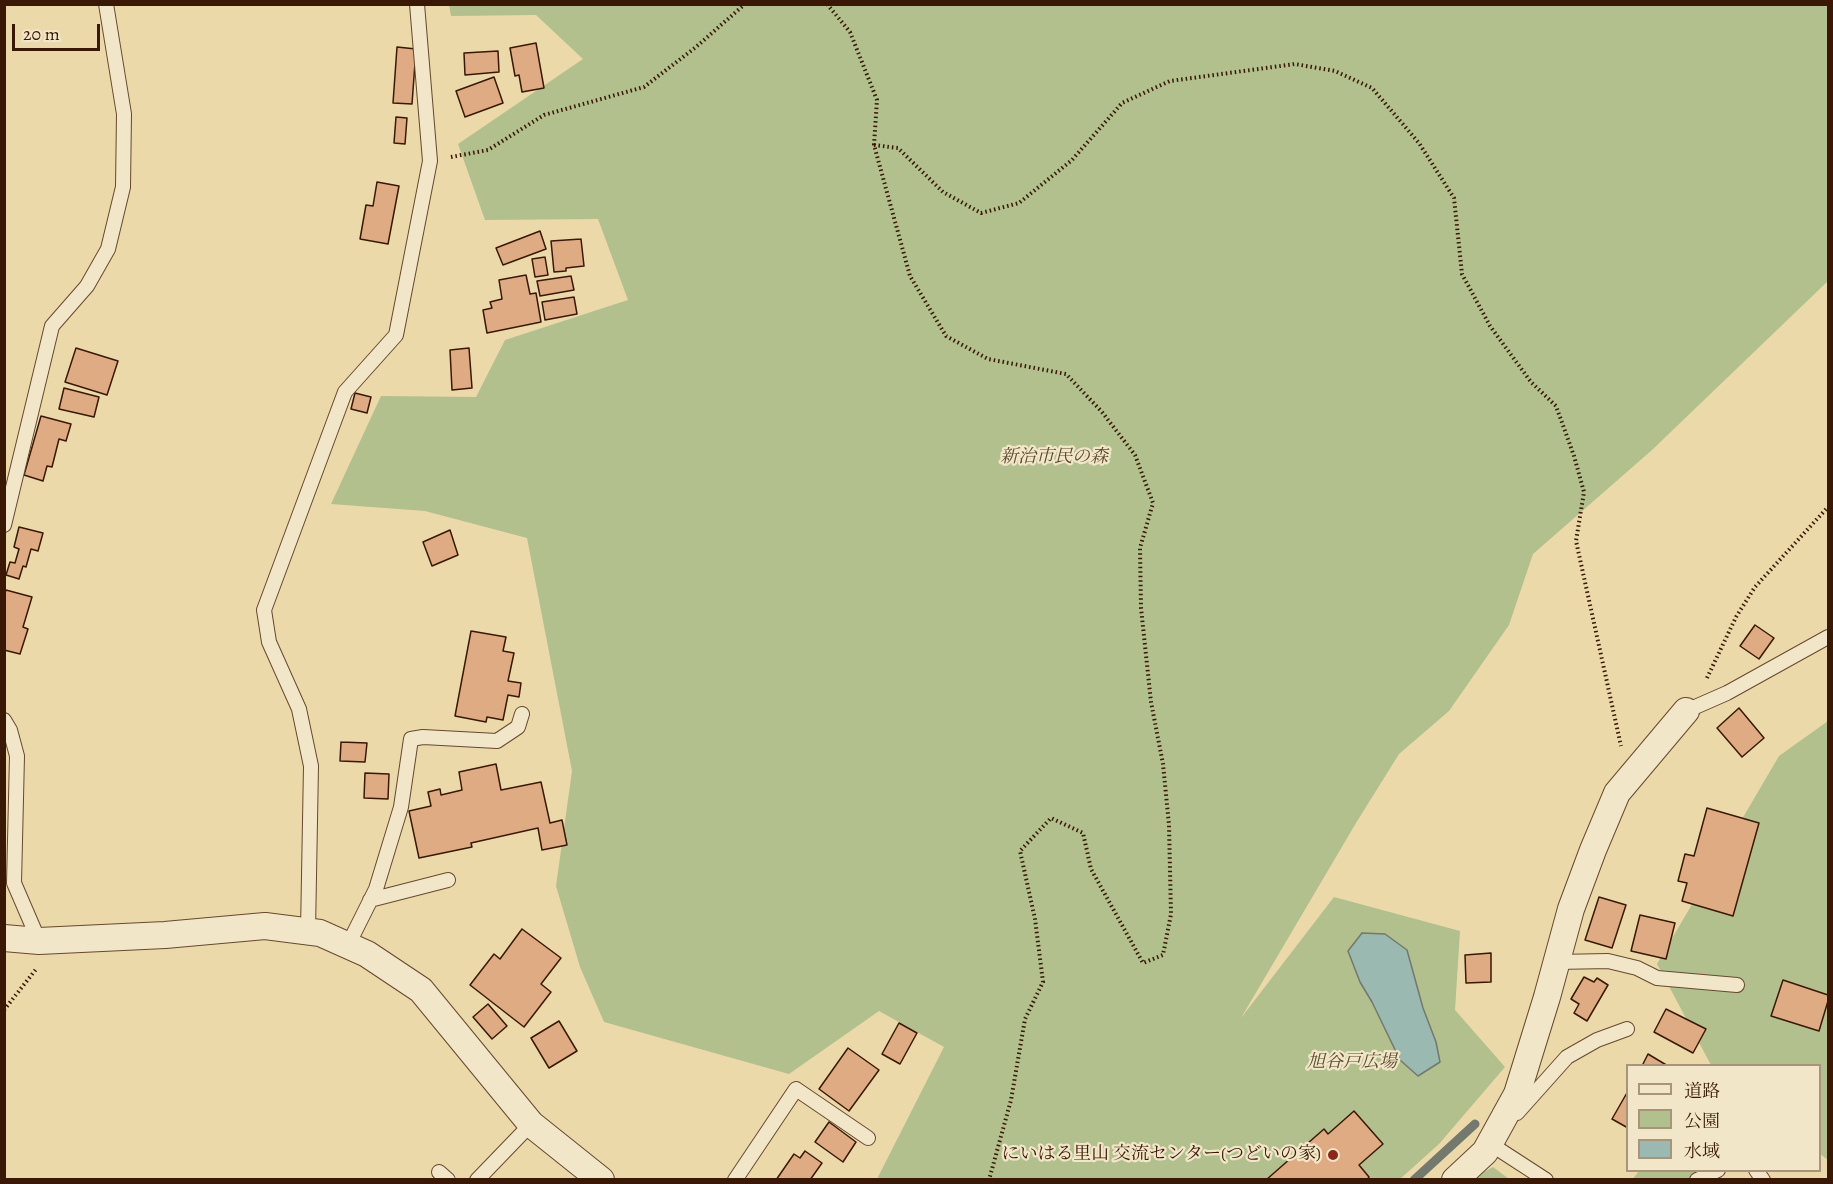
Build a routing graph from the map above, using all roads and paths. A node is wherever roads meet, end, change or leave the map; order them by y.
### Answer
1 (106, 4) edge
2 (417, 4) edge
3 (745, 4) edge
4 (827, 4) edge
5 (874, 145) junction
6 (430, 161) junction
7 (1828, 507) edge
8 (4, 525) edge
9 (1828, 637) edge
10 (1689, 710) junction
11 (522, 714) dead end
12 (4, 720) edge
13 (1628, 780) junction
14 (448, 880) dead end
15 (370, 900) junction
16 (308, 931) junction
17 (4, 938) edge
18 (39, 941) junction
19 (348, 945) junction
20 (1556, 962) junction
21 (1737, 985) dead end
22 (4, 1010) edge
23 (1627, 1029) dead end
24 (1502, 1120) junction
25 (531, 1124) junction
26 (868, 1138) dead end
27 (1489, 1143) junction
28 (1714, 1172) edge
29 (477, 1179) edge
30 (601, 1179) edge
31 (735, 1179) edge
32 (988, 1179) edge
33 (1455, 1179) edge
34 (1546, 1179) edge
35 (1698, 1179) edge

1 - 8 lane
2 - 6 lane
3 - 6 path
4 - 5 path
5 - 13 path
5 - 32 path
6 - 16 lane
7 - 10 path
9 - 10 lane
10 - 13 street
11 - 15 lane
12 - 18 lane
13 - 20 street
14 - 15 lane
15 - 19 lane
16 - 18 street
16 - 19 street
17 - 18 street
18 - 22 path
19 - 25 street
20 - 21 lane
20 - 24 street
23 - 24 lane
24 - 27 street
25 - 29 lane
25 - 30 street
26 - 31 lane
27 - 33 street
27 - 34 lane
28 - 35 lane

